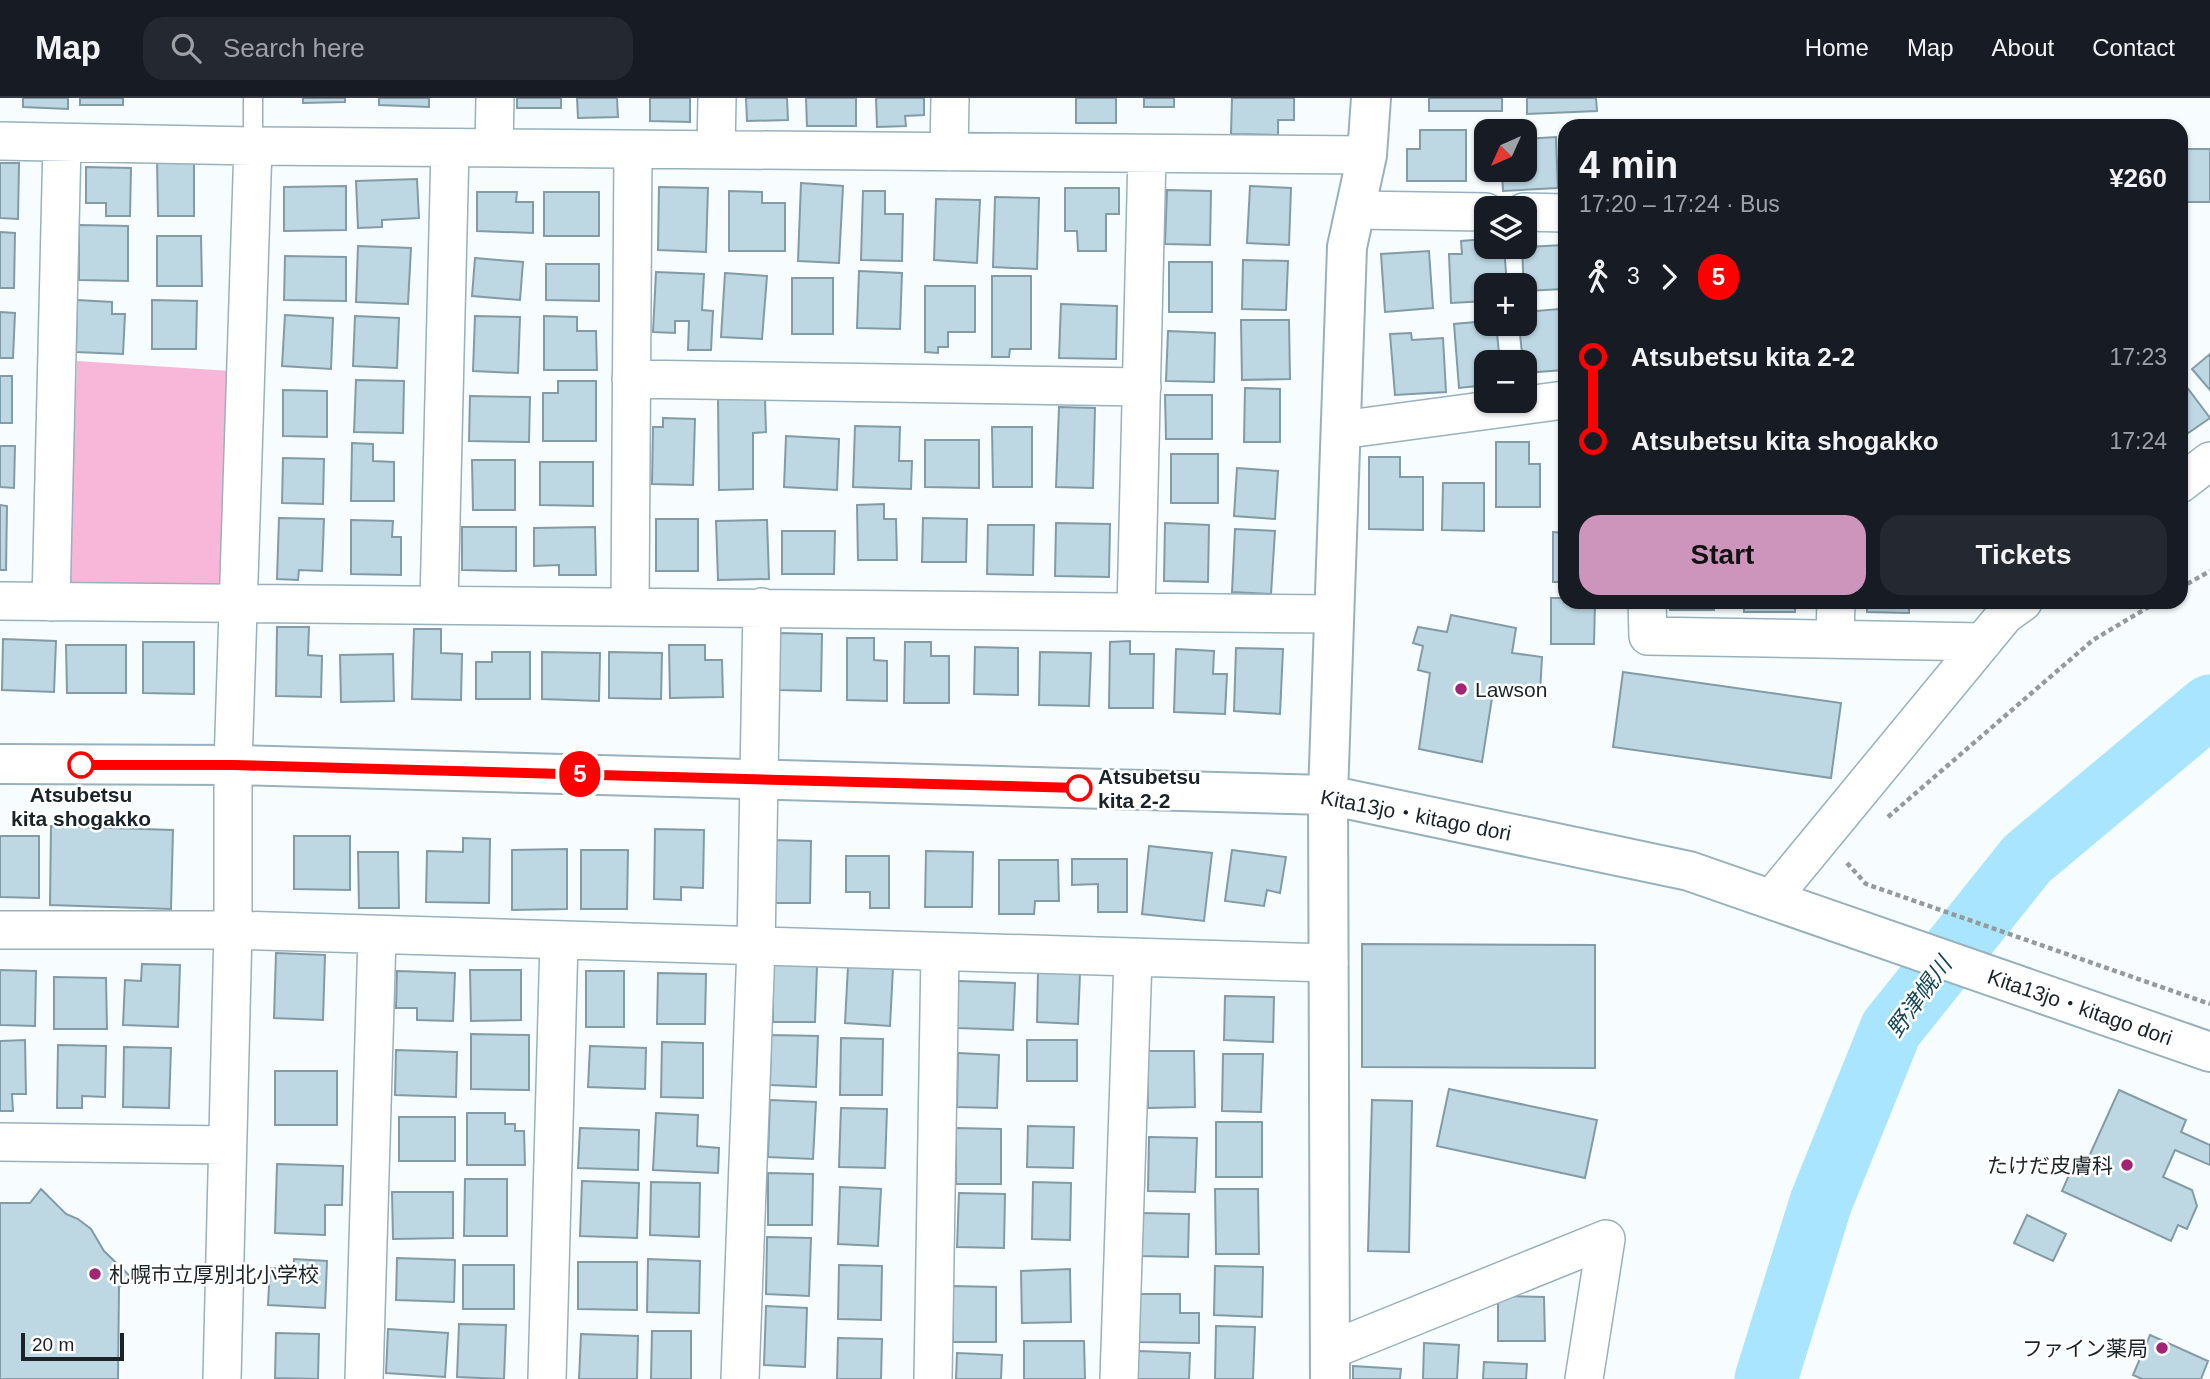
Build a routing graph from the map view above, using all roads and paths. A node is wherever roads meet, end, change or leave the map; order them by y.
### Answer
1 (253, 98) edge
2 (495, 98) edge
3 (717, 98) edge
4 (950, 98) edge
5 (1371, 98) edge
6 (0, 141) edge
7 (62, 143) junction
8 (253, 146) junction
9 (450, 148) junction
10 (494, 148) junction
11 (633, 150) junction
12 (716, 150) junction
13 (949, 152) junction
14 (1147, 154) junction
15 (1367, 155) junction
16 (1355, 210) junction
17 (1474, 212) edge
18 (1537, 212) edge
19 (1558, 213) edge
20 (631, 379) junction
21 (1142, 387) junction
22 (1558, 401) edge
23 (1341, 430) junction
24 (2210, 461) edge
25 (2188, 478) edge
26 (2210, 571) edge
27 (2188, 583) edge
28 (0, 601) edge
29 (238, 601) junction
30 (51, 602) junction
31 (439, 603) junction
32 (630, 606) junction
33 (762, 607) junction
34 (1647, 609) edge
35 (1836, 609) edge
36 (2013, 609) edge
37 (2145, 609) edge
38 (1136, 611) junction
39 (1334, 614) junction
40 (1835, 639) junction
41 (1983, 642) junction
42 (0, 764) edge
43 (233, 765) junction
44 (759, 779) junction
45 (1328, 795) junction
46 (1884, 821) dead end
47 (1842, 857) dead end
48 (1771, 898) junction
49 (0, 930) edge
50 (233, 930) junction
51 (377, 936) junction
52 (559, 941) junction
53 (756, 947) junction
54 (940, 952) junction
55 (1133, 958) junction
56 (1329, 963) junction
57 (2210, 1004) edge
58 (2210, 1052) edge
59 (0, 1142) edge
60 (227, 1145) junction
61 (1331, 1365) edge
62 (222, 1379) edge
63 (364, 1379) edge
64 (547, 1379) edge
65 (740, 1379) edge
66 (933, 1379) edge
67 (1119, 1379) edge
68 (1584, 1379) edge

1 - 8 lane
2 - 10 street
3 - 12 street
4 - 13 street
5 - 15 main road
6 - 7 street
7 - 8 street
7 - 30 street
8 - 9 street
8 - 29 street
9 - 10 street
9 - 31 street
10 - 11 street
11 - 12 street
11 - 20 street
12 - 13 street
13 - 14 street
14 - 15 street
14 - 21 street
15 - 16 main road
16 - 17 street
16 - 23 main road
18 - 19 street
20 - 21 street
20 - 32 street
21 - 38 street
22 - 23 street
23 - 39 main road
24 - 25 street
26 - 27 path
28 - 30 street
29 - 30 street
29 - 31 street
29 - 43 street
31 - 32 street
32 - 33 street
33 - 38 street
33 - 44 street
34 - 40 street
35 - 40 street
36 - 41 street
37 - 46 path
38 - 39 street
39 - 45 main road
40 - 41 street
41 - 48 street
42 - 43 main road, Kita13jo・kitago dori
43 - 44 main road, Kita13jo・kitago dori
43 - 50 street
44 - 45 main road, Kita13jo・kitago dori
44 - 53 street
45 - 48 main road, Kita13jo・kitago dori
45 - 56 main road
47 - 57 path
48 - 58 main road, Kita13jo・kitago dori
49 - 50 street
50 - 51 street
50 - 60 street
51 - 52 street
51 - 63 street
52 - 53 street
52 - 64 street
53 - 54 street
53 - 65 street
54 - 55 street
54 - 66 street
55 - 56 street
55 - 67 street
56 - 61 main road
59 - 60 street
60 - 62 street
61 - 68 street

